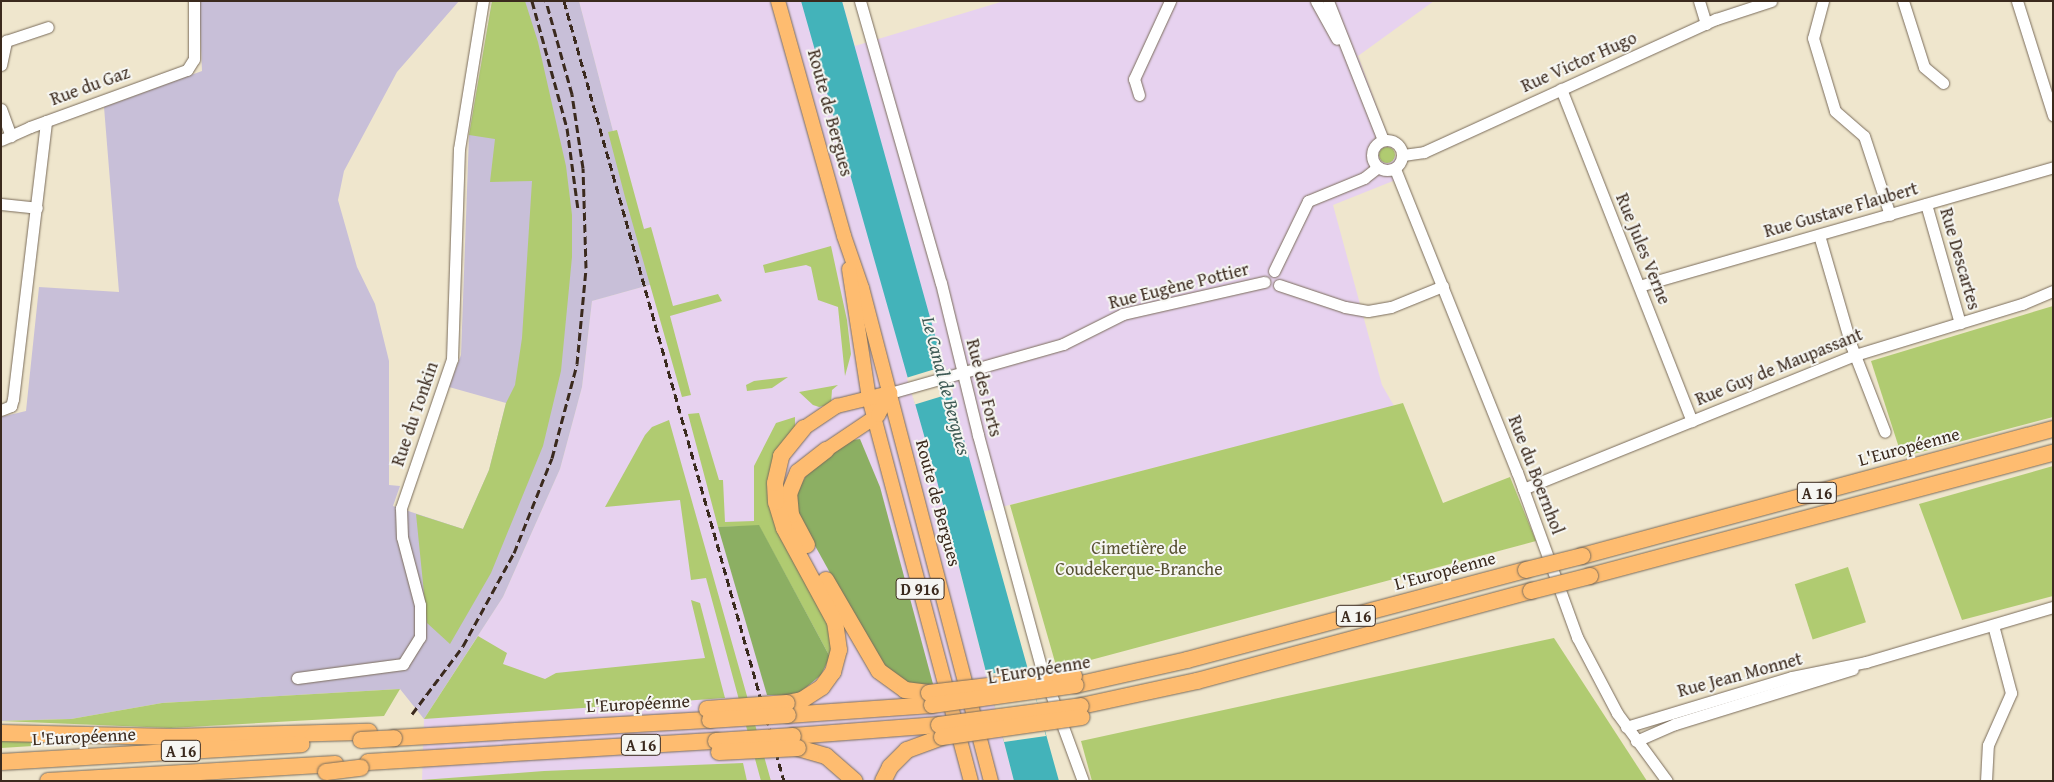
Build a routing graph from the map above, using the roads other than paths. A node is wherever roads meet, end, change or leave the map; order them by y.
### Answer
1 (194, 1) edge
2 (483, 1) edge
3 (778, 1) edge
4 (860, 1) edge
5 (1170, 1) edge
6 (1316, 1) edge
7 (1328, 1) edge
8 (1699, 1) edge
9 (1771, 1) edge
10 (1823, 1) edge
11 (1903, 1) edge
12 (2018, 1) edge
13 (1706, 24) junction
14 (48, 27) dead end
15 (1, 65) edge
16 (1359, 78) junction
17 (1943, 83) dead end
18 (1561, 90) junction
19 (1139, 95) dead end
20 (1, 109) edge
21 (2053, 114) edge
22 (46, 121) junction
23 (6, 138) edge
24 (1384, 140) junction
25 (1403, 155) junction
26 (1378, 167) junction
27 (2053, 167) edge
28 (1395, 169) junction
29 (1, 204) edge
30 (1926, 204) junction
31 (37, 208) junction
32 (1890, 215) junction
33 (1819, 235) junction
34 (844, 236) junction
35 (1274, 271) junction
36 (1264, 282) junction
37 (1279, 285) junction
38 (1443, 286) junction
39 (1639, 286) junction
40 (2053, 291) edge
41 (1960, 323) junction
42 (1855, 356) junction
43 (963, 374) junction
44 (890, 393) junction
45 (869, 398) junction
46 (1, 410) edge
47 (874, 418) junction
48 (1692, 421) junction
49 (804, 428) joint
50 (2053, 429) edge
51 (1885, 432) dead end
52 (826, 450) joint
53 (2053, 453) edge
54 (1523, 489) junction
55 (2053, 608) edge
56 (1993, 625) junction
57 (1866, 662) junction
58 (297, 678) dead end
59 (930, 699) junction
60 (787, 709) junction
61 (1626, 727) junction
62 (940, 731) junction
63 (1, 733) edge
64 (365, 736) junction
65 (1636, 741) junction
66 (795, 742) junction
67 (1, 762) edge
68 (330, 768) junction
69 (48, 781) edge
70 (229, 781) edge
71 (855, 781) edge
72 (883, 781) edge
73 (971, 781) edge
74 (991, 781) edge
75 (1083, 781) edge
76 (1667, 781) edge
77 (1986, 781) edge

1 - 22 street, Rue du Gaz
2 - 58 street, Rue du Tonkin
3 - 34 main road, Route de Bergues / D 916
4 - 43 street, Rue des Forts
5 - 19 street
6 - 16 street
7 - 16 street
8 - 13 street
9 - 13 street, Rue Victor Hugo
10 - 32 street
11 - 17 street
12 - 21 street
13 - 18 street, Rue Victor Hugo
14 - 15 street
16 - 24 street
18 - 25 street, Rue Victor Hugo
18 - 39 street, Rue Jules Verne
20 - 23 street
22 - 23 street, Rue du Gaz
22 - 31 street
24 - 25 street
24 - 26 street
25 - 28 street
26 - 28 street
26 - 35 street
27 - 30 street, Rue Gustave Flaubert
28 - 38 street, Rue du Boernhol
29 - 31 street
30 - 32 street, Rue Gustave Flaubert
30 - 41 street, Rue Descartes
31 - 46 street
32 - 33 street, Rue Gustave Flaubert
33 - 39 street, Rue Gustave Flaubert
33 - 42 street
34 - 44 main road, Route de Bergues / D 916
34 - 45 main road, Route de Bergues / D 916
35 - 36 street
35 - 37 street
36 - 37 street
36 - 43 street, Rue Eugène Pottier
37 - 38 street
38 - 54 street, Rue du Boernhol
39 - 48 street, Rue Jules Verne
40 - 41 street, Rue Guy de Maupassant
41 - 42 street, Rue Guy de Maupassant
42 - 48 street, Rue Guy de Maupassant
42 - 51 street
43 - 44 street, Rue Eugène Pottier
43 - 75 street, Rue des Forts
44 - 45 main road
44 - 47 main road
44 - 74 main road, Route de Bergues / D 916
45 - 47 main road, Route de Bergues / D 916
45 - 49 main road
47 - 52 main road
47 - 73 main road, Route de Bergues / D 916
48 - 54 street, Rue Guy de Maupassant
49 - 60 highway
50 - 59 highway, L'Européenne / A 16, bridge
52 - 59 highway
53 - 62 highway, A 16, bridge
54 - 61 street, Rue du Boernhol
55 - 56 street, Rue Jean Monnet
56 - 57 street, Rue Jean Monnet
56 - 77 street
57 - 61 street, Rue Jean Monnet
57 - 65 street, Rue Jean Monnet
59 - 60 highway, L'Européenne / A 16
60 - 64 highway, L'Européenne / A 16, bridge
61 - 65 street, Rue du Boernhol
62 - 66 highway, A 16
62 - 72 highway
63 - 64 highway
64 - 67 highway, L'Européenne / A 16
65 - 76 street, Rue du Boernhol
66 - 68 highway, A 16, bridge
66 - 71 highway
68 - 69 highway, A 16
68 - 70 highway

